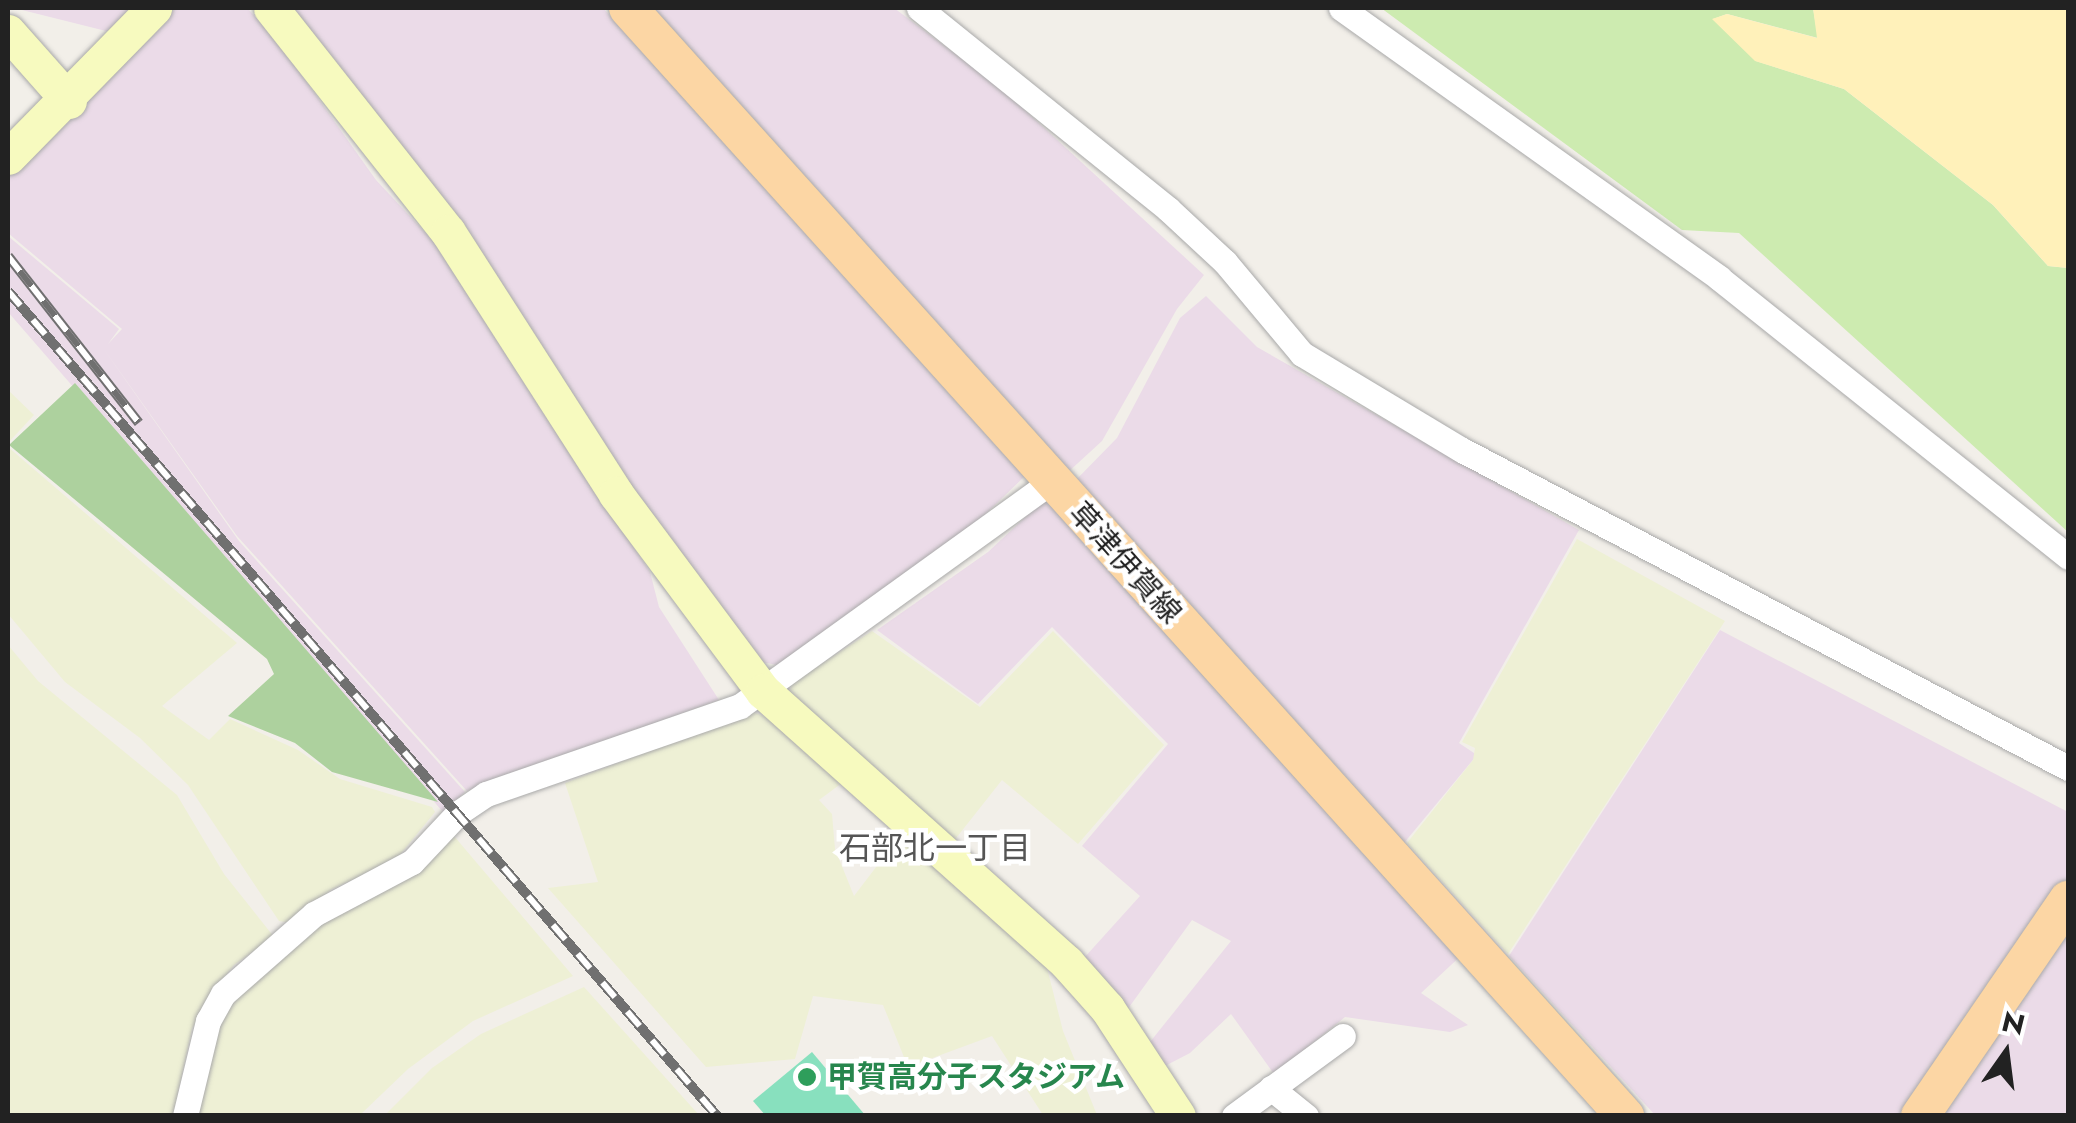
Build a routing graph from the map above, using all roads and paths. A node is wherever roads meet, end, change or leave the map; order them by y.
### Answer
1 (154, 8) edge
2 (271, 8) edge
3 (628, 8) edge
4 (919, 8) edge
5 (1341, 8) edge
6 (8, 32) edge
7 (69, 101) junction
8 (8, 158) edge
9 (1051, 482) junction
10 (2068, 556) edge
11 (762, 691) junction
12 (2068, 768) edge
13 (2068, 900) edge
14 (1343, 1036) dead end
15 (1271, 1088) junction
16 (186, 1116) edge
17 (1178, 1116) edge
18 (1234, 1116) edge
19 (1306, 1116) edge
20 (1626, 1116) edge
21 (1920, 1116) edge

1 - 7 street
2 - 11 street
3 - 9 main road, 草津伊賀線
4 - 12 street
5 - 10 street
6 - 7 street
7 - 8 street
9 - 11 street
9 - 20 main road, 草津伊賀線
11 - 16 street
11 - 17 street
13 - 21 main road
14 - 15 street
15 - 18 street
15 - 19 street

